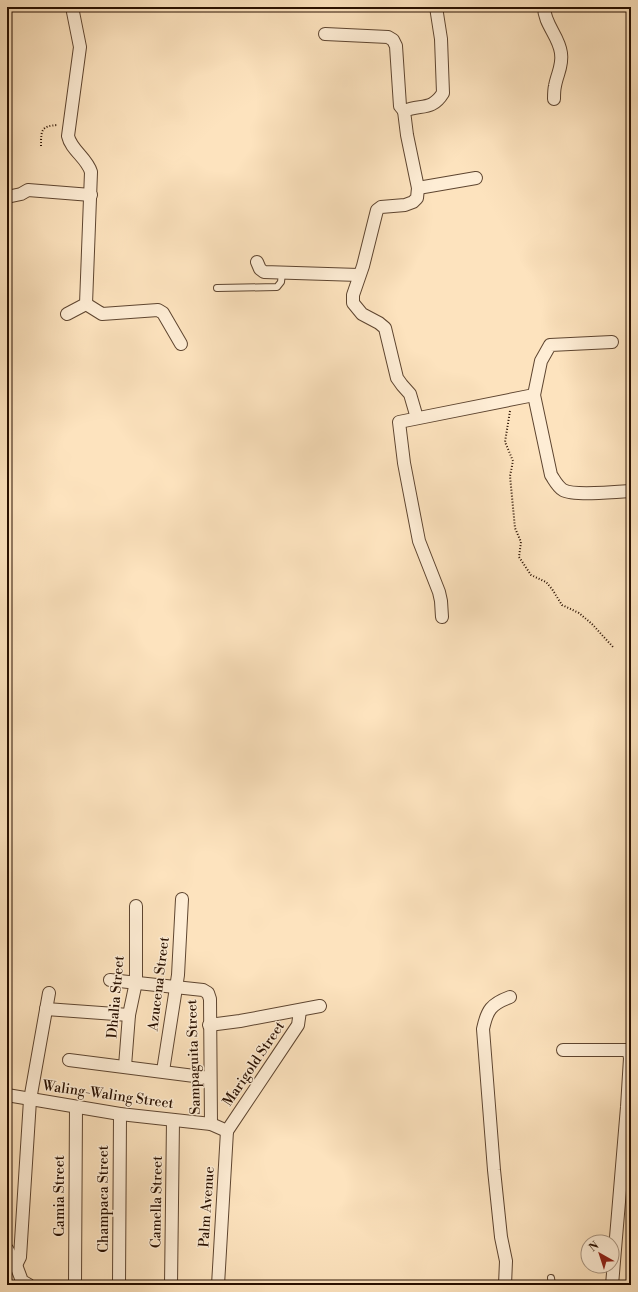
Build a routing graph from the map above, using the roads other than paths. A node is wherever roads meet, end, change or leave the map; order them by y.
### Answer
1 (72, 7) edge
2 (436, 7) edge
3 (544, 7) edge
4 (325, 34) dead end
5 (554, 99) dead end
6 (404, 111) junction
7 (476, 178) dead end
8 (418, 188) junction
9 (91, 195) junction
10 (7, 197) edge
11 (257, 262) dead end
12 (282, 273) junction
13 (359, 275) junction
14 (217, 288) dead end
15 (86, 304) junction
16 (67, 314) dead end
17 (612, 342) dead end
18 (181, 344) dead end
19 (534, 395) junction
20 (417, 418) junction
21 (631, 491) edge
22 (442, 616) dead end
23 (182, 899) dead end
24 (136, 906) dead end
25 (110, 980) dead end
26 (136, 982) junction
27 (176, 986) junction
28 (49, 993) dead end
29 (510, 997) dead end
30 (320, 1006) dead end
31 (46, 1009) junction
32 (300, 1011) junction
33 (130, 1015) junction
34 (209, 1025) junction
35 (563, 1050) dead end
36 (69, 1060) dead end
37 (125, 1066) junction
38 (163, 1071) junction
39 (210, 1078) junction
40 (7, 1095) edge
41 (30, 1100) junction
42 (76, 1107) junction
43 (629, 1107) edge
44 (120, 1114) junction
45 (174, 1120) junction
46 (211, 1124) junction
47 (227, 1131) junction
48 (7, 1249) edge
49 (16, 1266) junction
50 (29, 1285) edge
51 (75, 1285) edge
52 (119, 1285) edge
53 (170, 1285) edge
54 (218, 1285) edge
55 (505, 1285) edge
56 (612, 1285) edge

1 - 9 street
2 - 6 street
3 - 5 street
4 - 6 street
6 - 8 street
7 - 8 street
8 - 13 street
9 - 10 street
9 - 15 street
11 - 12 street
12 - 13 street
12 - 14 lane
13 - 20 street
15 - 16 street
15 - 18 street
17 - 19 street
19 - 20 street
19 - 21 street
20 - 22 street
23 - 27 street, Azucena Street
24 - 26 street, Dhalia Street
25 - 26 street, Sampaguita Street
26 - 27 street, Sampaguita Street
26 - 33 street, Dhalia Street
27 - 34 street, Sampaguita Street
27 - 38 street, Azucena Street
28 - 31 street
29 - 55 street
30 - 32 street
31 - 33 street
31 - 41 street
32 - 34 street
32 - 47 street, Marigold Street
33 - 37 street, Dhalia Street
34 - 39 street, Sampaguita Street
35 - 43 street
36 - 37 street
37 - 38 street
38 - 39 street
39 - 46 street, Sampaguita Street
40 - 41 street, Waling-Waling Street
41 - 42 street, Waling-Waling Street
41 - 49 street
42 - 44 street, Waling-Waling Street
42 - 51 street, Camia Street
43 - 56 street
44 - 45 street, Waling-Waling Street
44 - 52 street, Champaca Street
45 - 46 street, Waling-Waling Street
45 - 53 street, Camella Street
46 - 47 street, Waling-Waling Street
47 - 54 street, Palm Avenue
48 - 49 street
49 - 50 street

